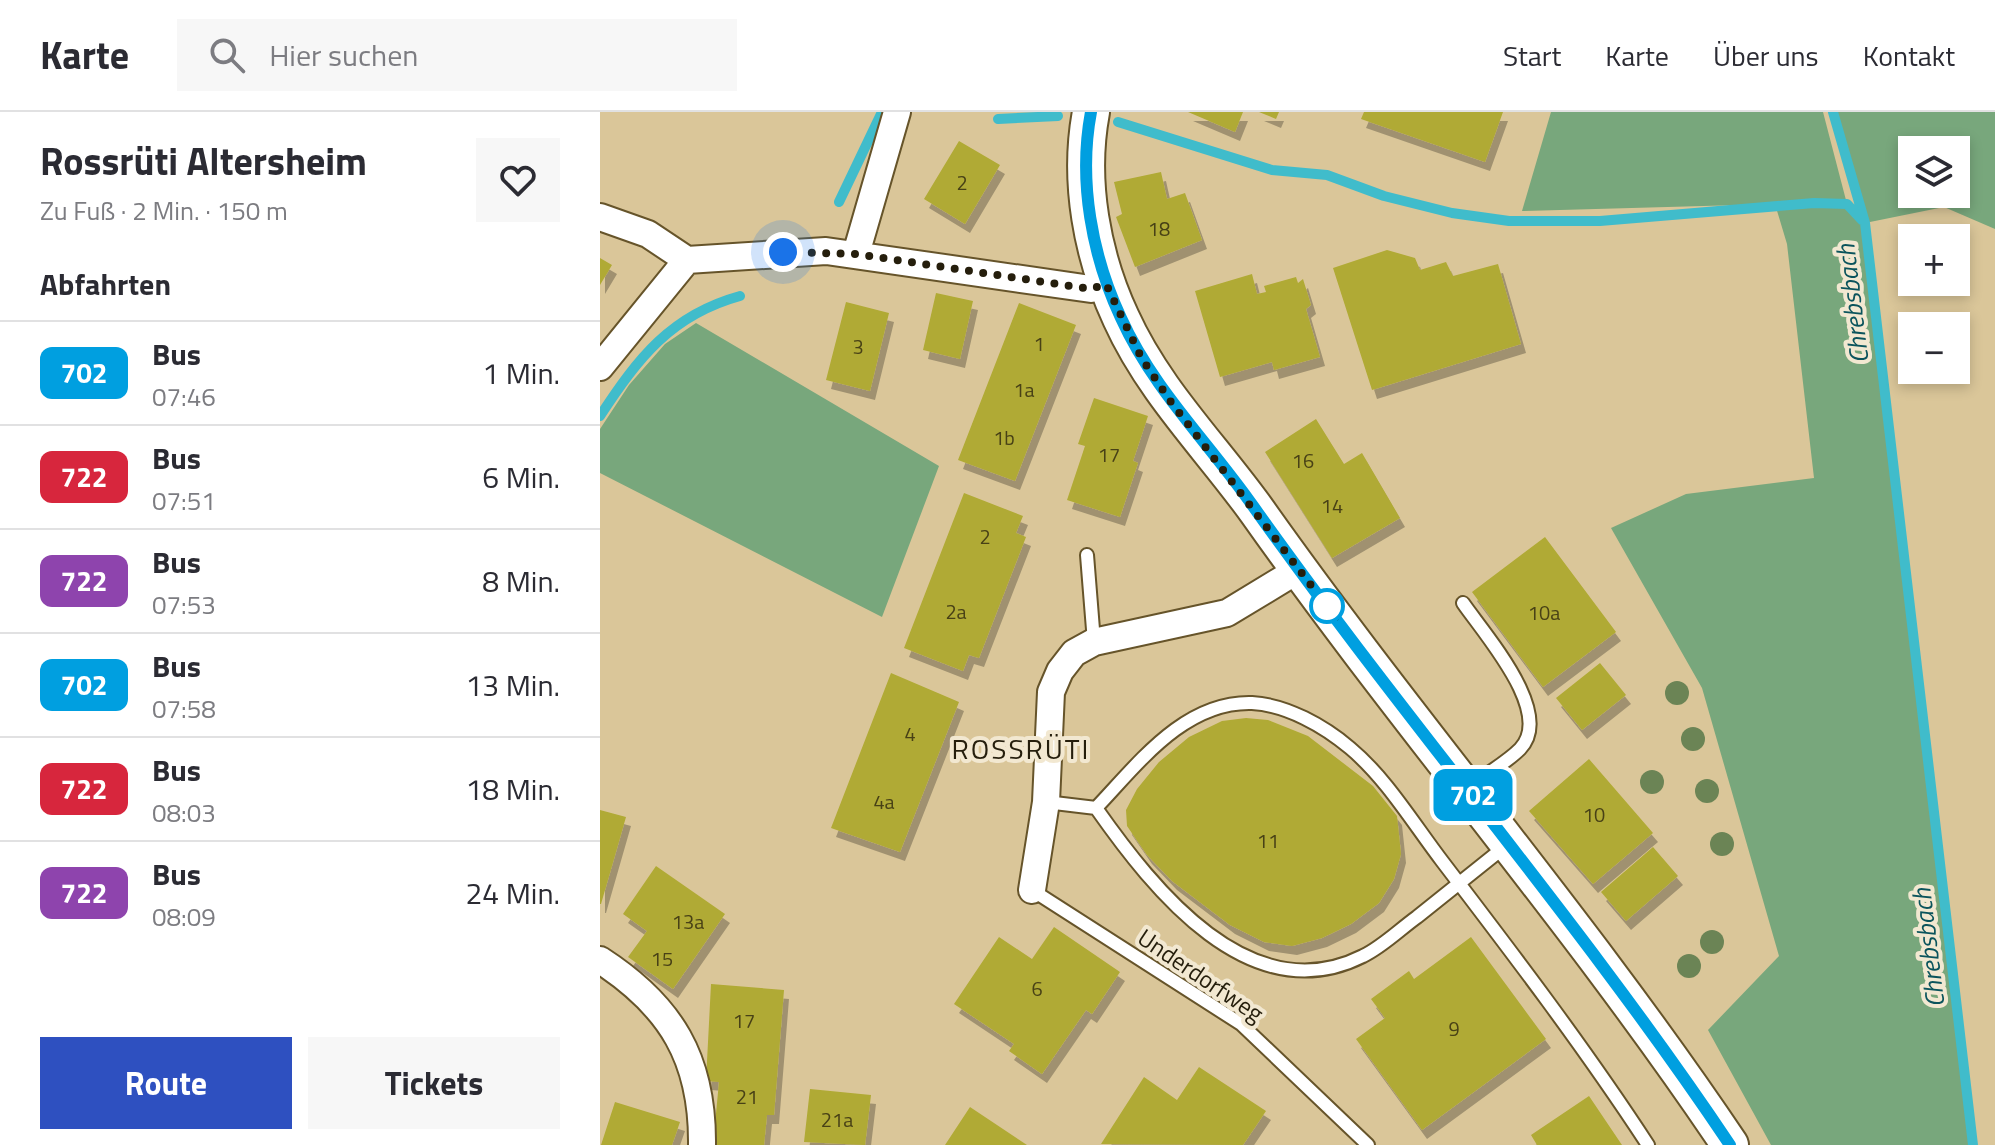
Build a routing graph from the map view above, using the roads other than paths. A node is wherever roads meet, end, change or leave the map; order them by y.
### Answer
1 (897, 112) edge
2 (1091, 112) edge
3 (600, 217) edge
4 (856, 254) junction
5 (687, 260) junction
6 (1106, 284) junction
7 (600, 367) edge
8 (1087, 555) dead end
9 (1298, 570) junction
10 (1463, 603) dead end
11 (1094, 642) junction
12 (1467, 788) junction
13 (1046, 802) junction
14 (1096, 808) junction
15 (1510, 843) junction
16 (1459, 883) junction
17 (1032, 890) joint
18 (600, 960) edge
19 (702, 1145) edge
20 (1368, 1145) edge
21 (1648, 1145) edge
22 (1730, 1145) edge

1 - 4 street
2 - 6 main road
3 - 5 street
4 - 5 street
4 - 6 street
5 - 7 street
6 - 9 main road
8 - 11 lane
9 - 11 street
9 - 12 main road
10 - 12 lane
11 - 13 street
12 - 15 main road
13 - 14 lane
13 - 17 street
14 - 16 lane
14 - 16 lane
15 - 16 lane
15 - 22 main road
16 - 21 lane
17 - 20 lane, Underdorfweg
18 - 19 street

